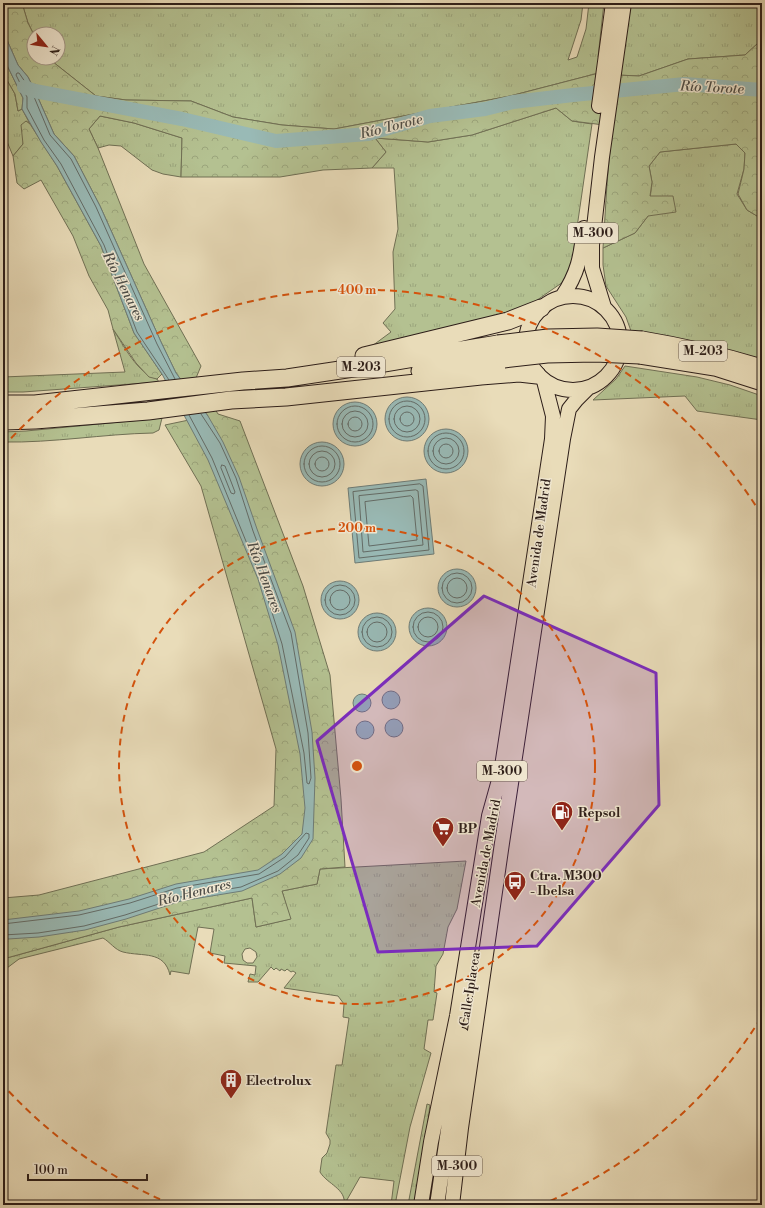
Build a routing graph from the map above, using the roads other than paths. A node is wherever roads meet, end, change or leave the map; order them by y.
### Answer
1 (613, 3) edge
2 (624, 3) edge
3 (610, 59) junction
4 (597, 157) junction
5 (562, 297) junction
6 (604, 307) junction
7 (541, 308) junction
8 (641, 348) junction
9 (501, 351) junction
10 (668, 359) junction
11 (762, 368) edge
12 (540, 378) junction
13 (243, 381) junction
14 (762, 382) edge
15 (588, 388) junction
16 (762, 389) edge
17 (236, 399) junction
18 (3, 404) edge
19 (3, 421) edge
20 (501, 773) junction
21 (442, 1045) dead end
22 (461, 1128) junction
23 (431, 1142) junction
24 (421, 1205) edge
25 (437, 1205) edge
26 (448, 1205) edge
27 (452, 1205) edge

1 - 3 main road, M-300
2 - 3 main road, M-300
3 - 4 main road, M-300
4 - 5 main road, M-300
4 - 6 main road, M-300
5 - 6 main road, M-300
5 - 7 main road, M-300
6 - 15 main road, M-300
7 - 12 main road, M-300
7 - 13 highway
8 - 9 highway, M-203, bridge
8 - 10 highway, M-203
8 - 11 highway, M-203
9 - 13 highway, M-203
9 - 17 highway, M-203
10 - 14 highway, M-203
10 - 16 highway
12 - 15 main road, M-300
12 - 17 highway, M-203
12 - 20 main road, Avenida de Madrid / M-300
13 - 18 highway, M-203
15 - 22 main road, Avenida de Madrid / M-300
17 - 19 highway, M-203
20 - 23 main road, Avenida de Madrid / M-300
20 - 25 main road, Calle Iplacea
21 - 23 main road
22 - 26 main road
22 - 27 main road, Avenida de Madrid / M-300
23 - 24 main road, Avenida de Madrid / M-300

